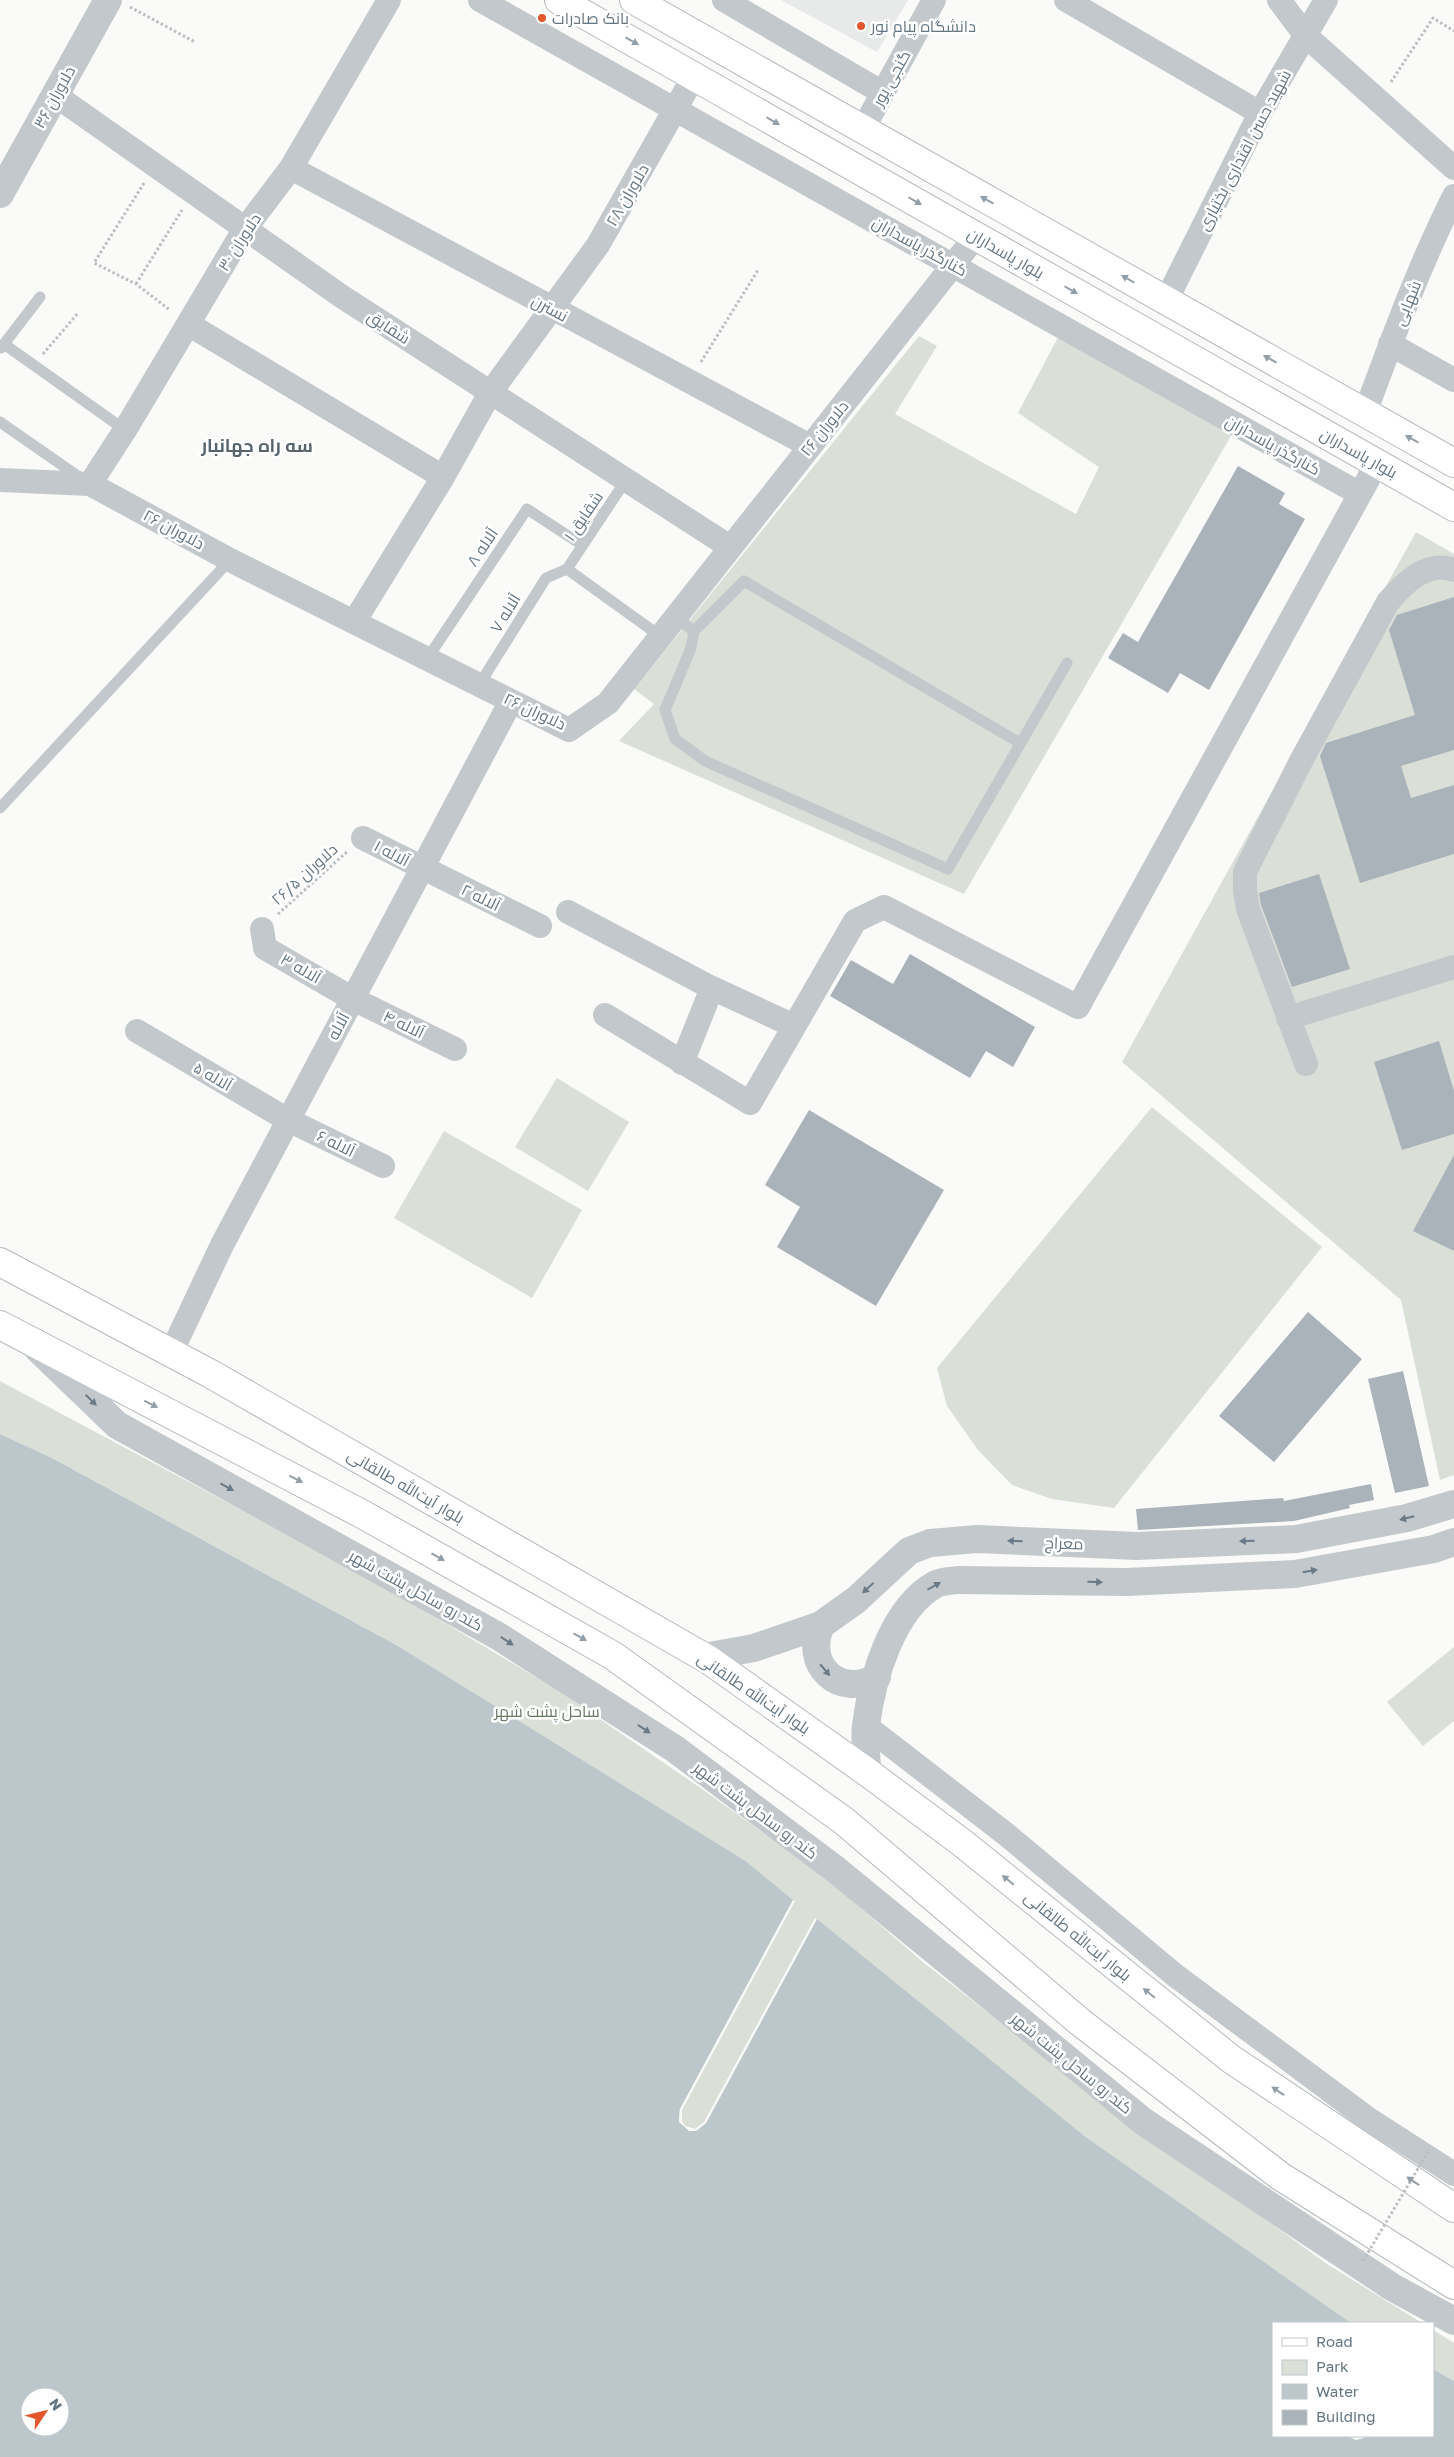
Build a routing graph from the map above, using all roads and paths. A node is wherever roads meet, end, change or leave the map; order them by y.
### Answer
1 (389, 0) edge
2 (480, 0) edge
3 (559, 0) edge
4 (634, 0) edge
5 (724, 0) edge
6 (934, 0) edge
7 (1066, 0) edge
8 (1279, 0) edge
9 (1326, 0) edge
10 (117, 2) edge
11 (1454, 31) edge
12 (1306, 36) junction
13 (195, 42) dead end
14 (694, 76) junction
15 (883, 93) junction
16 (55, 95) junction
17 (1378, 101) junction
18 (676, 109) junction
19 (1260, 113) junction
20 (863, 129) junction
21 (155, 165) junction
22 (291, 168) junction
23 (1454, 168) edge
24 (194, 192) junction
25 (0, 194) edge
26 (1453, 202) edge
27 (244, 230) junction
28 (976, 236) junction
29 (954, 265) junction
30 (758, 270) dead end
31 (136, 284) junction
32 (40, 297) dead end
33 (1166, 301) junction
34 (553, 309) junction
35 (78, 313) dead end
36 (188, 324) junction
37 (1390, 344) junction
38 (2, 347) edge
39 (32, 366) junction
40 (1454, 380) edge
41 (689, 382) junction
42 (490, 393) junction
43 (1365, 413) junction
44 (0, 422) edge
45 (125, 430) junction
46 (810, 446) junction
47 (1377, 463) junction
48 (1454, 463) edge
49 (443, 476) junction
50 (0, 480) edge
51 (626, 480) junction
52 (90, 484) junction
53 (1360, 494) junction
54 (1454, 506) edge
55 (582, 545) junction
56 (730, 547) junction
57 (230, 560) junction
58 (567, 569) junction
59 (1454, 570) edge
60 (675, 617) junction
61 (354, 622) junction
62 (694, 631) junction
63 (660, 636) junction
64 (427, 659) junction
65 (1067, 662) dead end
66 (479, 685) junction
67 (511, 701) junction
68 (1020, 743) junction
69 (0, 808) edge
70 (363, 838) joint
71 (422, 869) junction
72 (568, 912) dead end
73 (540, 926) dead end
74 (262, 929) joint
75 (1454, 967) edge
76 (712, 988) junction
77 (353, 998) junction
78 (605, 1016) dead end
79 (1288, 1018) junction
80 (794, 1026) junction
81 (137, 1031) dead end
82 (455, 1049) dead end
83 (682, 1063) junction
84 (1306, 1064) dead end
85 (288, 1120) junction
86 (383, 1166) dead end
87 (0, 1262) edge
88 (0, 1325) edge
89 (30, 1342) junction
90 (170, 1352) junction
91 (1454, 1504) edge
92 (1454, 1542) edge
93 (821, 1625) junction
94 (704, 1657) junction
95 (877, 1677) junction
96 (866, 1726) junction
97 (867, 1772) junction
98 (1429, 2150) dead end
99 (1454, 2174) edge
100 (1454, 2208) edge
101 (1363, 2261) dead end
102 (1454, 2285) edge
103 (1454, 2321) edge

1 - 22 street, دلاوران ۳۰
2 - 18 street, کنارگذر پاسداران
3 -> 14 main road, بلوار پاسداران
4 - 20 main road
5 - 15 street
6 - 15 street, گنجی پور
7 - 19 street
8 - 12 street
9 - 12 street, شهید حسن اقتداری بختیاری
10 - 13 path
10 - 16 street, دلاوران ۳۶
11 - 17 path
12 - 17 street
12 - 19 street, شهید حسن اقتداری بختیاری
14 - 18 street, دلاوران ۲۸
14 -> 28 main road, بلوار پاسداران
15 - 20 street, گنجی پور
16 - 21 street, شقایق
16 - 25 street, دلاوران ۳۶
17 - 23 street
18 - 29 street, کنارگذر پاسداران
18 - 34 street, دلاوران ۲۸
19 - 33 street, شهید حسن اقتداری بختیاری
33 -> 20 main road
21 - 24 street, شقایق
21 - 31 path
22 - 27 street, دلاوران ۳۰
22 - 34 street, نسترن
24 - 27 street, شقایق
24 - 31 path
26 - 37 street, شهابی
27 - 36 street, دلاوران ۳۰
27 - 42 street, شقایق
28 - 29 street, دلاوران ۲۶
28 -> 47 main road, بلوار پاسداران
29 - 46 street, دلاوران ۲۶
29 - 53 street, کنارگذر پاسداران
30 - 41 path
31 - 36 path
32 - 38 lane
43 -> 33 main road
34 - 41 street, نسترن
34 - 42 street, دلاوران ۲۸
35 - 39 path
36 - 45 street, دلاوران ۳۰
36 - 49 street
37 - 40 street
37 - 43 street, شهابی
38 - 39 lane
39 - 45 lane
41 - 46 street, نسترن
42 - 49 street, دلاوران ۲۸
42 - 51 street, شقایق
48 -> 43 main road
44 - 52 lane
45 - 52 street, دلاوران ۳۰
46 - 56 street, دلاوران ۲۶
47 - 53 street
47 - 54 main road, بلوار پاسداران
49 - 61 street, دلاوران ۲۸
50 - 52 street, دلاوران ۲۶
51 - 55 lane, شقایق ۱
51 - 56 street, شقایق
52 - 57 street, دلاوران ۲۶
53 - 80 street
55 - 58 lane, شقایق ۱
55 - 64 lane, آلاله ۸
56 - 60 street, دلاوران ۲۶
57 - 61 street, دلاوران ۲۶
57 - 69 lane
58 - 63 lane
58 - 66 lane, آلاله ۷
59 - 79 street
60 - 62 lane
60 - 63 street, دلاوران ۲۶
61 - 64 street, دلاوران ۲۶
62 - 68 lane
62 - 68 lane
63 - 67 street, دلاوران ۲۶
64 - 66 street, دلاوران ۲۶
65 - 68 lane
66 - 67 street, دلاوران ۲۶
67 - 71 street, آلاله
70 - 71 street, آلاله ۱
70 - 74 path, دلاوران ۲۶/۵
71 - 73 street, آلاله ۲
71 - 77 street, آلاله
72 - 76 street
74 - 77 street, آلاله ۳
75 - 79 street
76 - 80 street
76 - 83 street
77 - 82 street, آلاله ۴
77 - 85 street, آلاله
78 - 83 street
79 - 84 street
80 - 83 street
81 - 85 street, آلاله ۵
85 - 86 street, آلاله ۶
85 - 90 street, آلاله
87 - 90 main road, بلوار آیت‌الله طالقانی
88 - 89 main road
89 -> 102 main road
89 -> 103 street, کند رو ساحل پشت شهر
90 - 94 main road, بلوار آیت‌الله طالقانی
91 -> 93 street, معراج
95 -> 92 street
93 - 94 street, معراج
93 -> 95 street
94 - 97 main road, بلوار آیت‌الله طالقانی
95 - 96 street
96 - 97 street
96 - 99 street
100 -> 97 main road, بلوار آیت‌الله طالقانی
98 - 101 path, bridge

